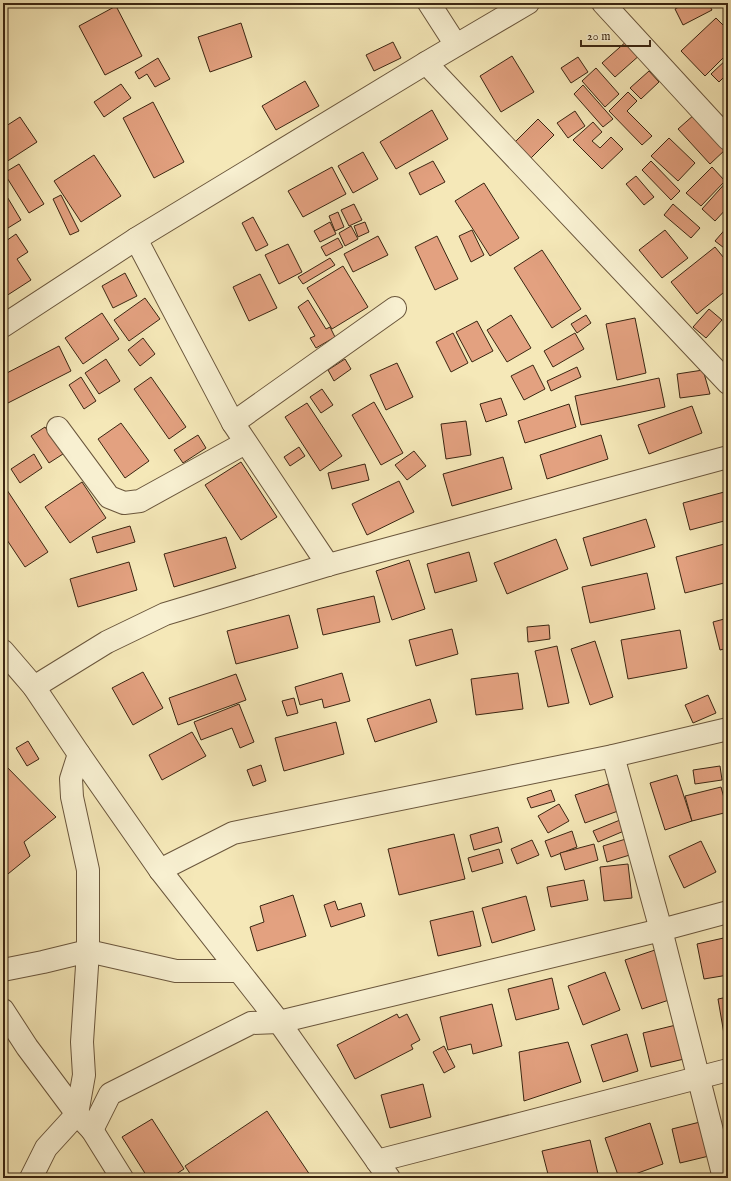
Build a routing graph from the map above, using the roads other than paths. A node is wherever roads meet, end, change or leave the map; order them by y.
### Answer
1 (429, 3) edge
2 (528, 3) edge
3 (603, 3) edge
4 (456, 45) junction
5 (426, 63) junction
6 (728, 139) edge
7 (136, 239) junction
8 (395, 308) dead end
9 (3, 326) edge
10 (728, 383) edge
11 (233, 423) junction
12 (58, 428) dead end
13 (245, 443) junction
14 (728, 457) edge
15 (328, 565) junction
16 (3, 651) edge
17 (34, 687) junction
18 (728, 729) edge
19 (79, 754) junction
20 (613, 756) junction
21 (160, 870) junction
22 (728, 912) edge
23 (661, 930) junction
24 (88, 950) junction
25 (3, 970) edge
26 (239, 971) junction
27 (3, 1010) edge
28 (279, 1022) junction
29 (728, 1070) edge
30 (698, 1078) junction
31 (84, 1122) junction
32 (383, 1170) edge
33 (31, 1178) edge
34 (122, 1178) edge
35 (724, 1178) edge

1 - 4 street
2 - 4 street
3 - 6 street
4 - 5 street
5 - 7 street
5 - 10 street
7 - 9 street
7 - 11 street
8 - 11 street
11 - 13 street
12 - 13 street
13 - 15 street
14 - 15 street
15 - 17 street
16 - 17 street
17 - 19 street
18 - 20 street
19 - 21 street
19 - 24 street
20 - 21 street
20 - 23 street
21 - 26 street
22 - 23 street
23 - 28 street
23 - 30 street
24 - 25 street
24 - 26 street
24 - 31 street
26 - 28 street
27 - 31 street
28 - 31 street
28 - 32 street
29 - 30 street
30 - 32 street
30 - 35 street
31 - 33 street
31 - 34 street

